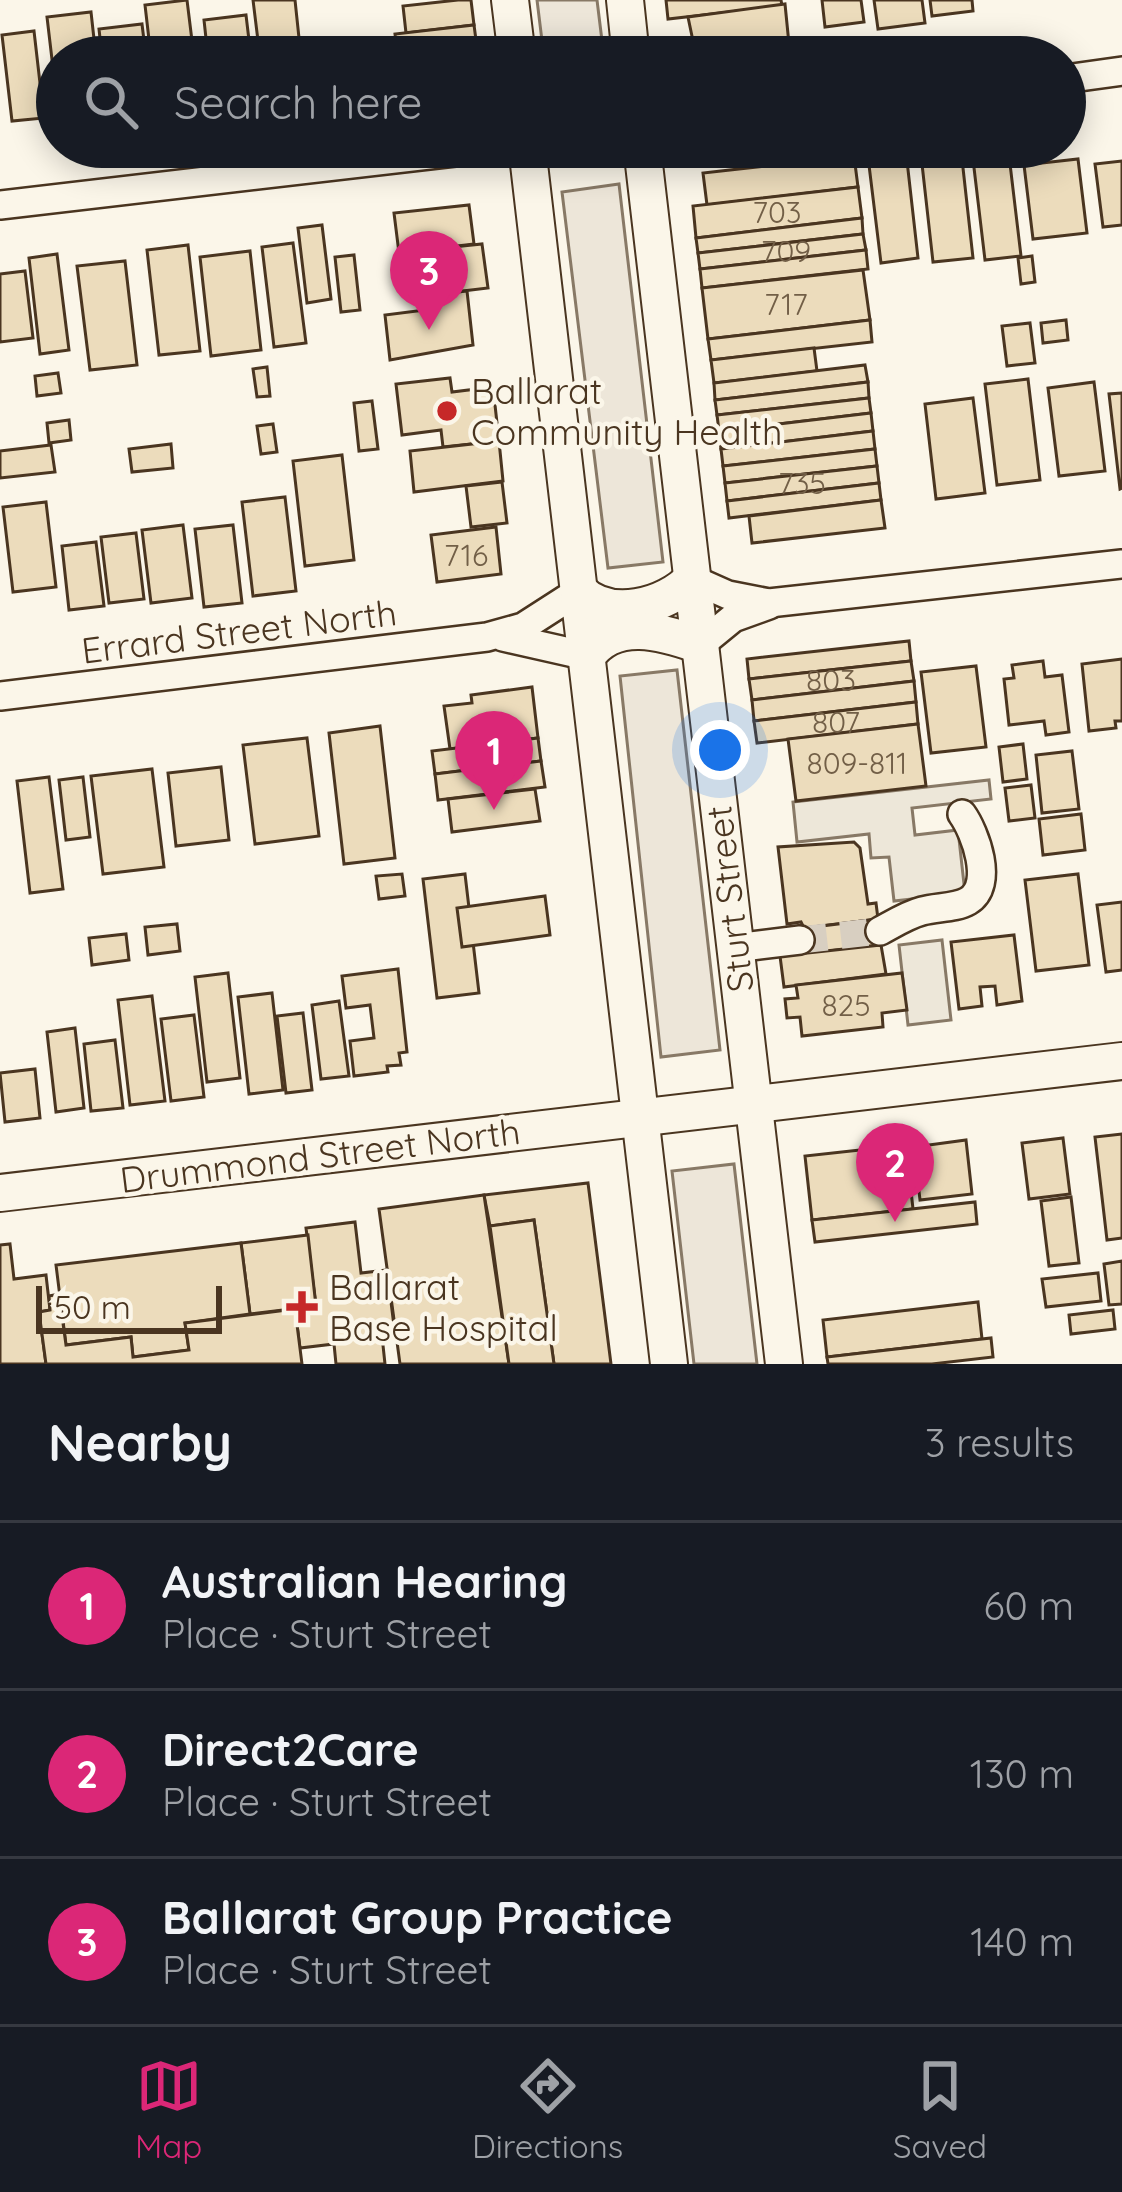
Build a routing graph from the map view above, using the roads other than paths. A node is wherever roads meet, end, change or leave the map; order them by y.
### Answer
1 (510, 0) edge
2 (625, 0) edge
3 (514, 36) edge
4 (629, 36) edge
5 (1122, 71) edge
6 (1086, 76) edge
7 (318, 168) edge
8 (529, 168) edge
9 (644, 168) edge
10 (0, 205) edge
11 (1122, 564) edge
12 (692, 579) junction
13 (579, 591) junction
14 (779, 603) junction
15 (487, 637) junction
16 (700, 645) junction
17 (586, 656) junction
18 (0, 696) edge
19 (962, 814) dead end
20 (880, 931) tunnel mouth
21 (800, 940) tunnel mouth
22 (735, 948) junction
23 (1122, 1061) edge
24 (753, 1106) junction
25 (640, 1118) junction
26 (0, 1193) edge
27 (669, 1364) edge
28 (784, 1364) edge

1 - 3 main road
2 - 4 main road
5 - 6 street
7 - 10 street
8 - 13 main road
9 - 12 main road, Sturt Street
11 - 14 street
12 - 13 main road
12 - 14 street
12 - 16 main road, Sturt Street
13 - 15 street, Errard Street North
13 - 17 main road
14 - 16 street
15 - 17 street, Errard Street North
15 - 18 street, Errard Street North
16 - 17 main road
16 - 22 main road, Sturt Street
17 - 25 main road
19 - 20 street
21 - 22 street
22 - 24 main road, Sturt Street
23 - 24 main road, Drummond Street North
24 - 25 main road, Drummond Street North
24 - 28 main road, Sturt Street
25 - 26 main road, Drummond Street North
25 - 27 main road

